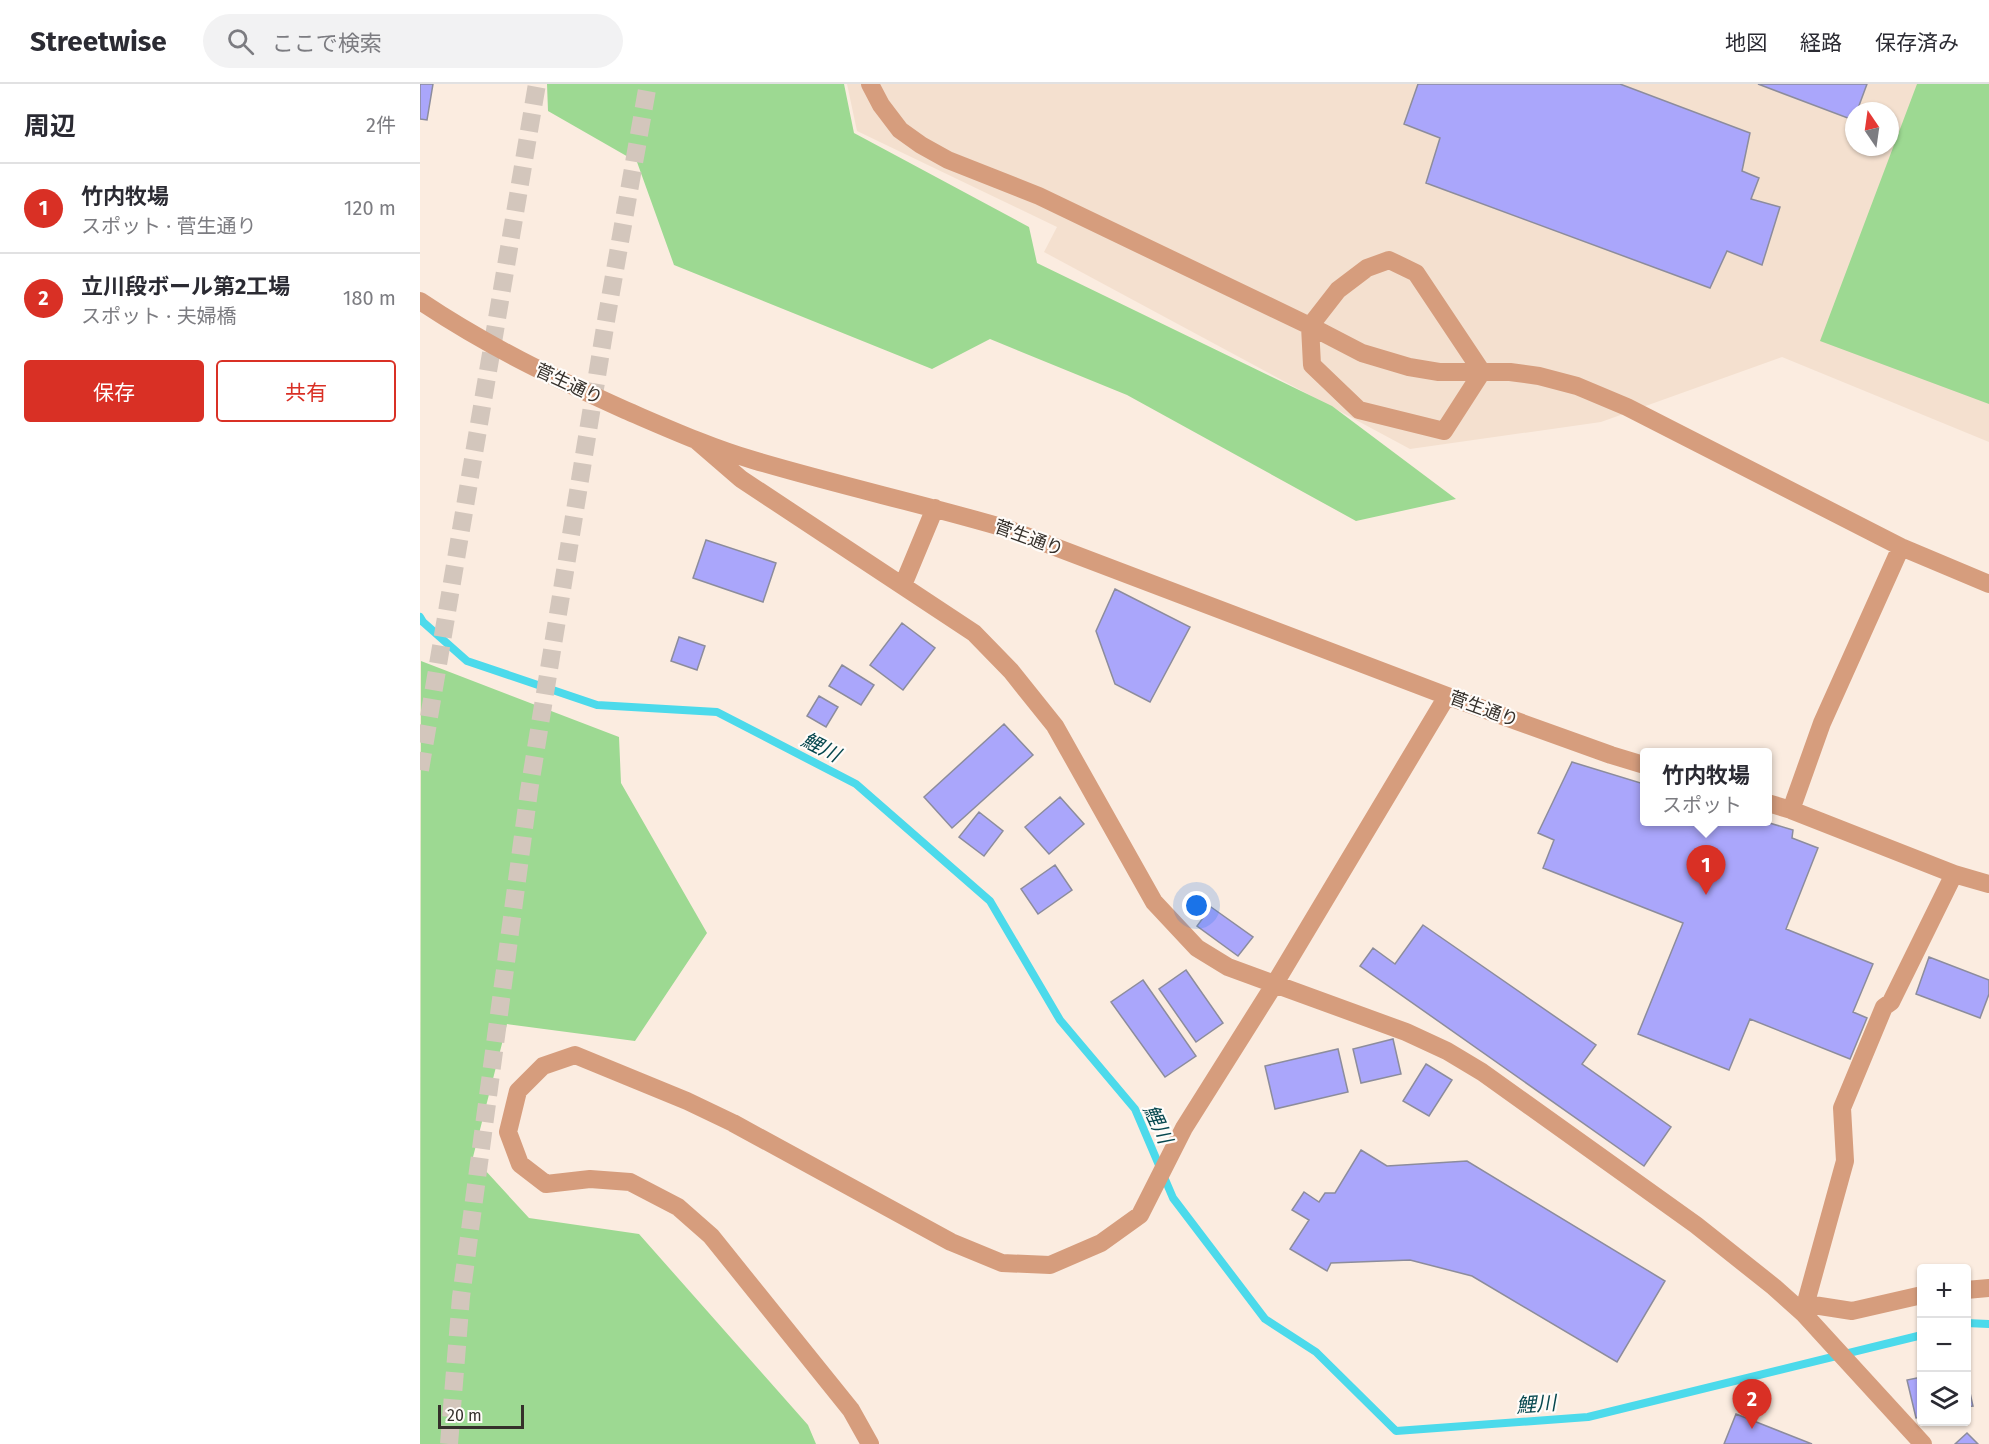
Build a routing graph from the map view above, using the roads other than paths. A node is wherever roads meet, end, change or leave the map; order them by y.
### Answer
1 (870, 84) edge
2 (420, 302) edge
3 (1310, 326) junction
4 (1482, 372) junction
5 (697, 441) junction
6 (935, 508) junction
7 (1901, 548) junction
8 (1989, 584) edge
9 (903, 585) junction
10 (1447, 696) junction
11 (1640, 764) edge
12 (1772, 804) edge
13 (1791, 810) junction
14 (1954, 874) junction
15 (1989, 884) edge
16 (1274, 985) junction
17 (1989, 1288) edge
18 (1971, 1290) edge
19 (1917, 1296) edge
20 (1807, 1313) junction
21 (870, 1444) edge
22 (1923, 1444) edge

1 - 3 street
2 - 5 street, 菅生通り
3 - 4 street
3 - 4 street
3 - 4 street
4 - 7 street
5 - 6 street, 菅生通り
5 - 9 street
6 - 9 street
6 - 10 street, 菅生通り
7 - 8 street
7 - 13 street
9 - 16 street
10 - 11 street, 菅生通り
10 - 16 street
12 - 13 street
13 - 14 street
14 - 15 street
14 - 20 street
16 - 20 street
16 - 21 street
17 - 18 street
19 - 20 street
20 - 22 street

